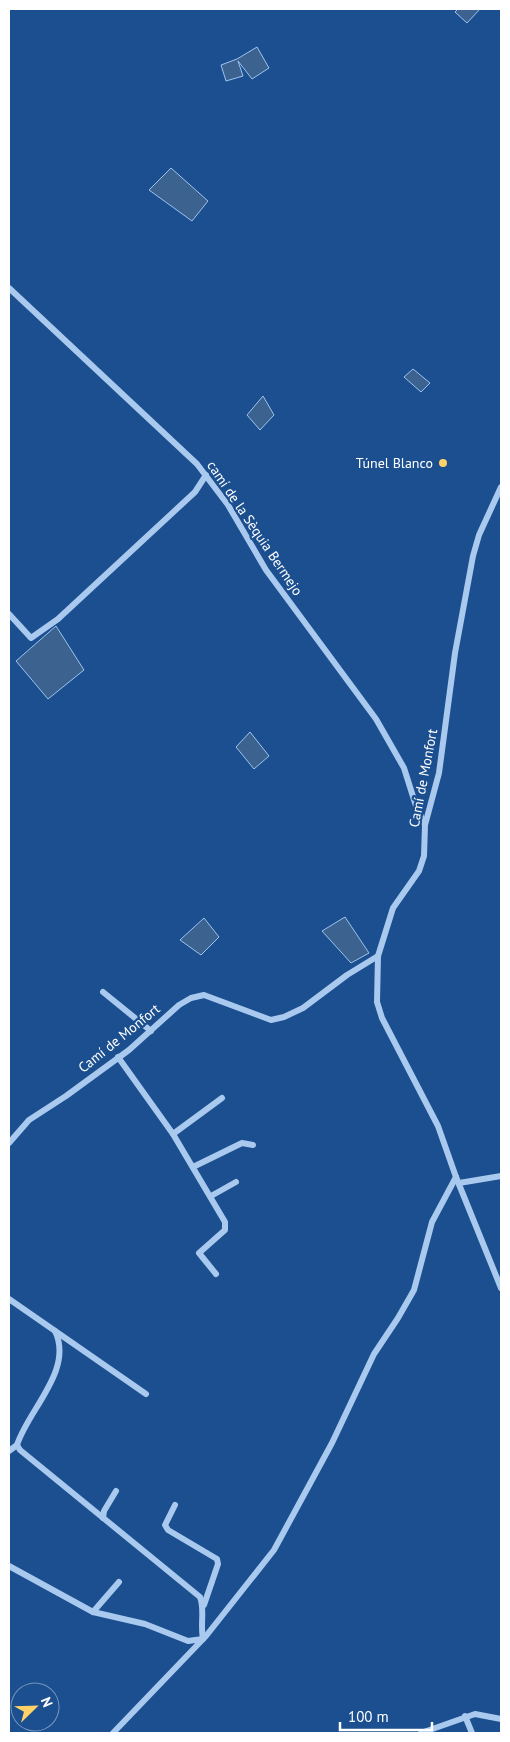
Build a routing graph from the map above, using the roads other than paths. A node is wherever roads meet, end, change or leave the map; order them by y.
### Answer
1 (9, 288) edge
2 (206, 475) junction
3 (501, 487) edge
4 (9, 614) edge
5 (425, 825) junction
6 (378, 956) junction
7 (104, 992) dead end
8 (150, 1030) junction
9 (118, 1058) junction
10 (222, 1098) dead end
11 (173, 1134) junction
12 (9, 1143) edge
13 (253, 1145) dead end
14 (193, 1166) junction
15 (501, 1176) edge
16 (458, 1180) junction
17 (236, 1182) dead end
18 (211, 1196) junction
19 (216, 1274) dead end
20 (501, 1288) edge
21 (9, 1299) edge
22 (55, 1331) junction
23 (146, 1394) dead end
24 (17, 1445) junction
25 (9, 1452) edge
26 (116, 1490) dead end
27 (175, 1505) dead end
28 (104, 1518) junction
29 (9, 1566) edge
30 (119, 1582) dead end
31 (204, 1605) junction
32 (94, 1612) junction
33 (203, 1639) junction
34 (465, 1716) junction
35 (501, 1719) edge
36 (113, 1733) edge
37 (421, 1733) edge
38 (472, 1733) edge

1 - 2 street, camí de la Sèquia Bermejo
2 - 4 street
2 - 5 street, camí de la Sèquia Bermejo
3 - 5 street, Camí de Monfort
5 - 6 street, Camí de Monfort
6 - 8 street, Camí de Monfort
6 - 16 street
7 - 8 street
8 - 9 street, Camí de Monfort
9 - 11 street
9 - 12 street, Camí de Monfort
10 - 11 street
11 - 14 street
13 - 14 street
14 - 18 street
15 - 16 street
16 - 20 street
16 - 33 street
17 - 18 street
18 - 19 street
21 - 22 street
22 - 23 street
22 - 24 street
24 - 25 street
24 - 28 street
26 - 28 street
27 - 31 street
28 - 31 street
29 - 32 street
30 - 32 street
31 - 33 street
32 - 33 street
33 - 36 street
34 - 35 street
34 - 37 street
34 - 38 street

